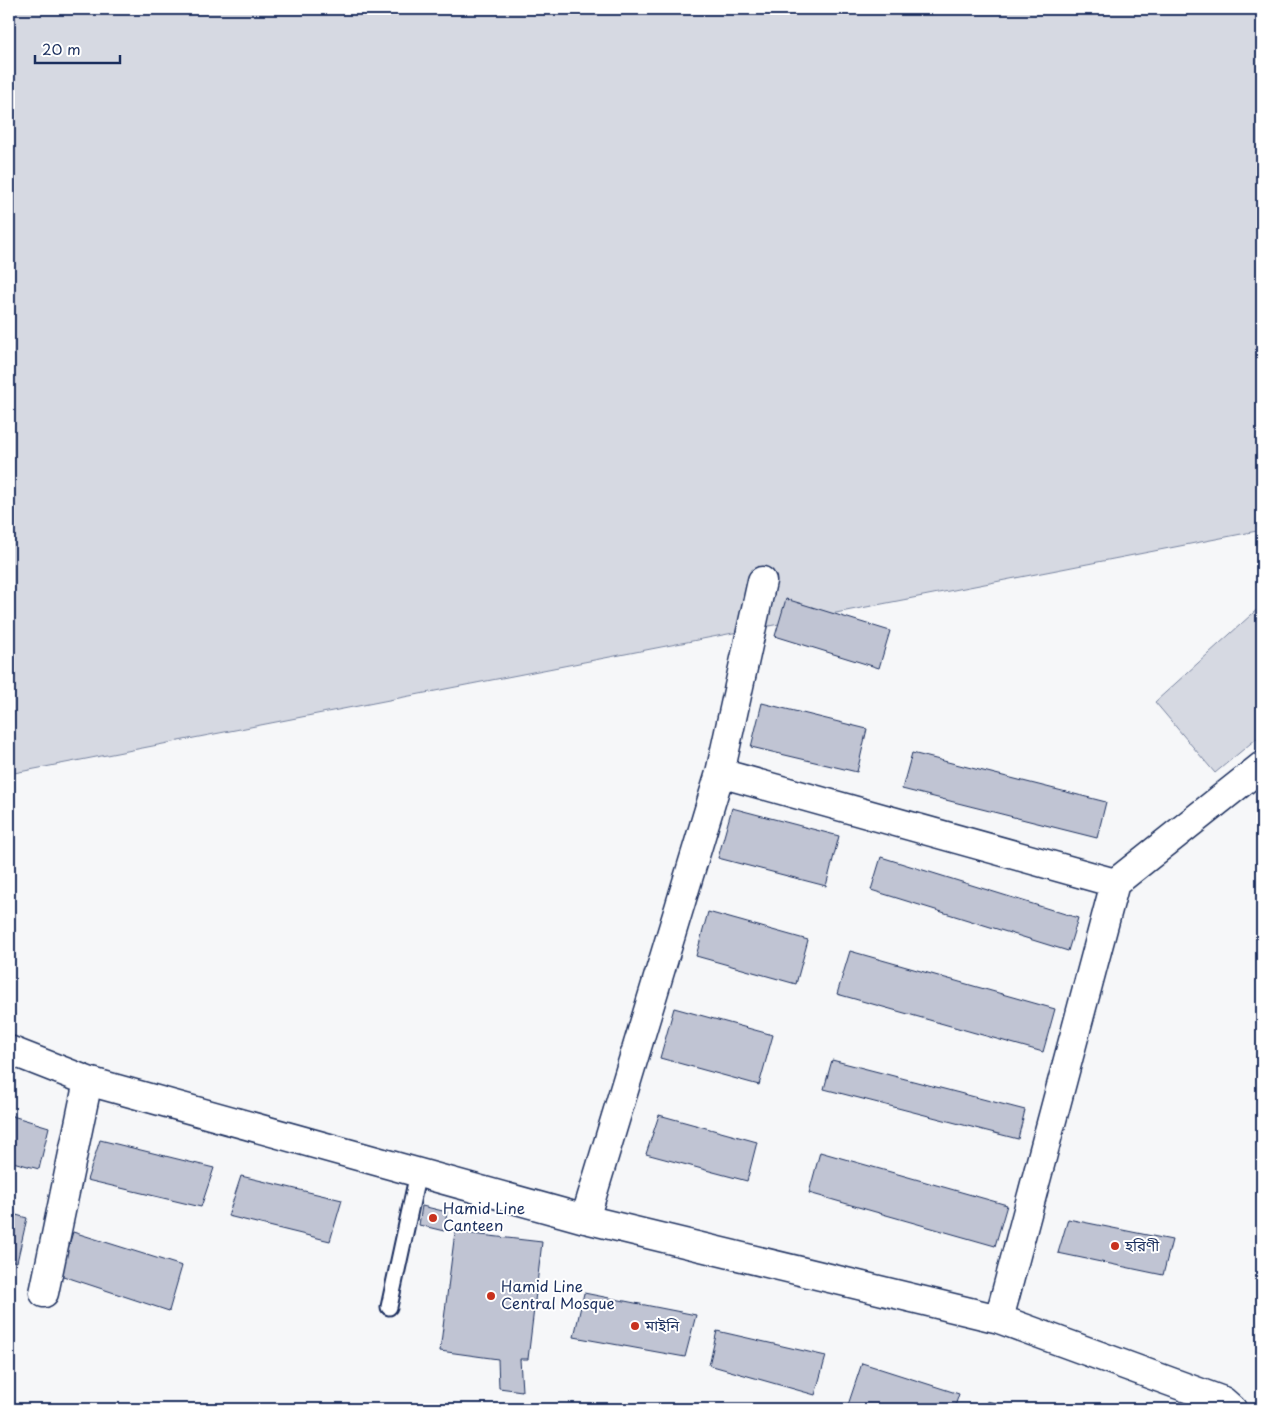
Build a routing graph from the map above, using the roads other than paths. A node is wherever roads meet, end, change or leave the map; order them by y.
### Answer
1 (762, 581) dead end
2 (1262, 766) edge
3 (720, 773) junction
4 (1115, 883) junction
5 (9, 1050) edge
6 (88, 1081) junction
7 (418, 1173) junction
8 (585, 1219) junction
9 (44, 1293) dead end
10 (389, 1307) dead end
11 (999, 1319) junction
12 (1232, 1409) edge

1 - 3 street
2 - 4 street
3 - 4 street
3 - 8 street
4 - 11 street
5 - 6 street
6 - 7 street
6 - 9 street
7 - 8 street
7 - 10 lane
8 - 11 street
11 - 12 street

